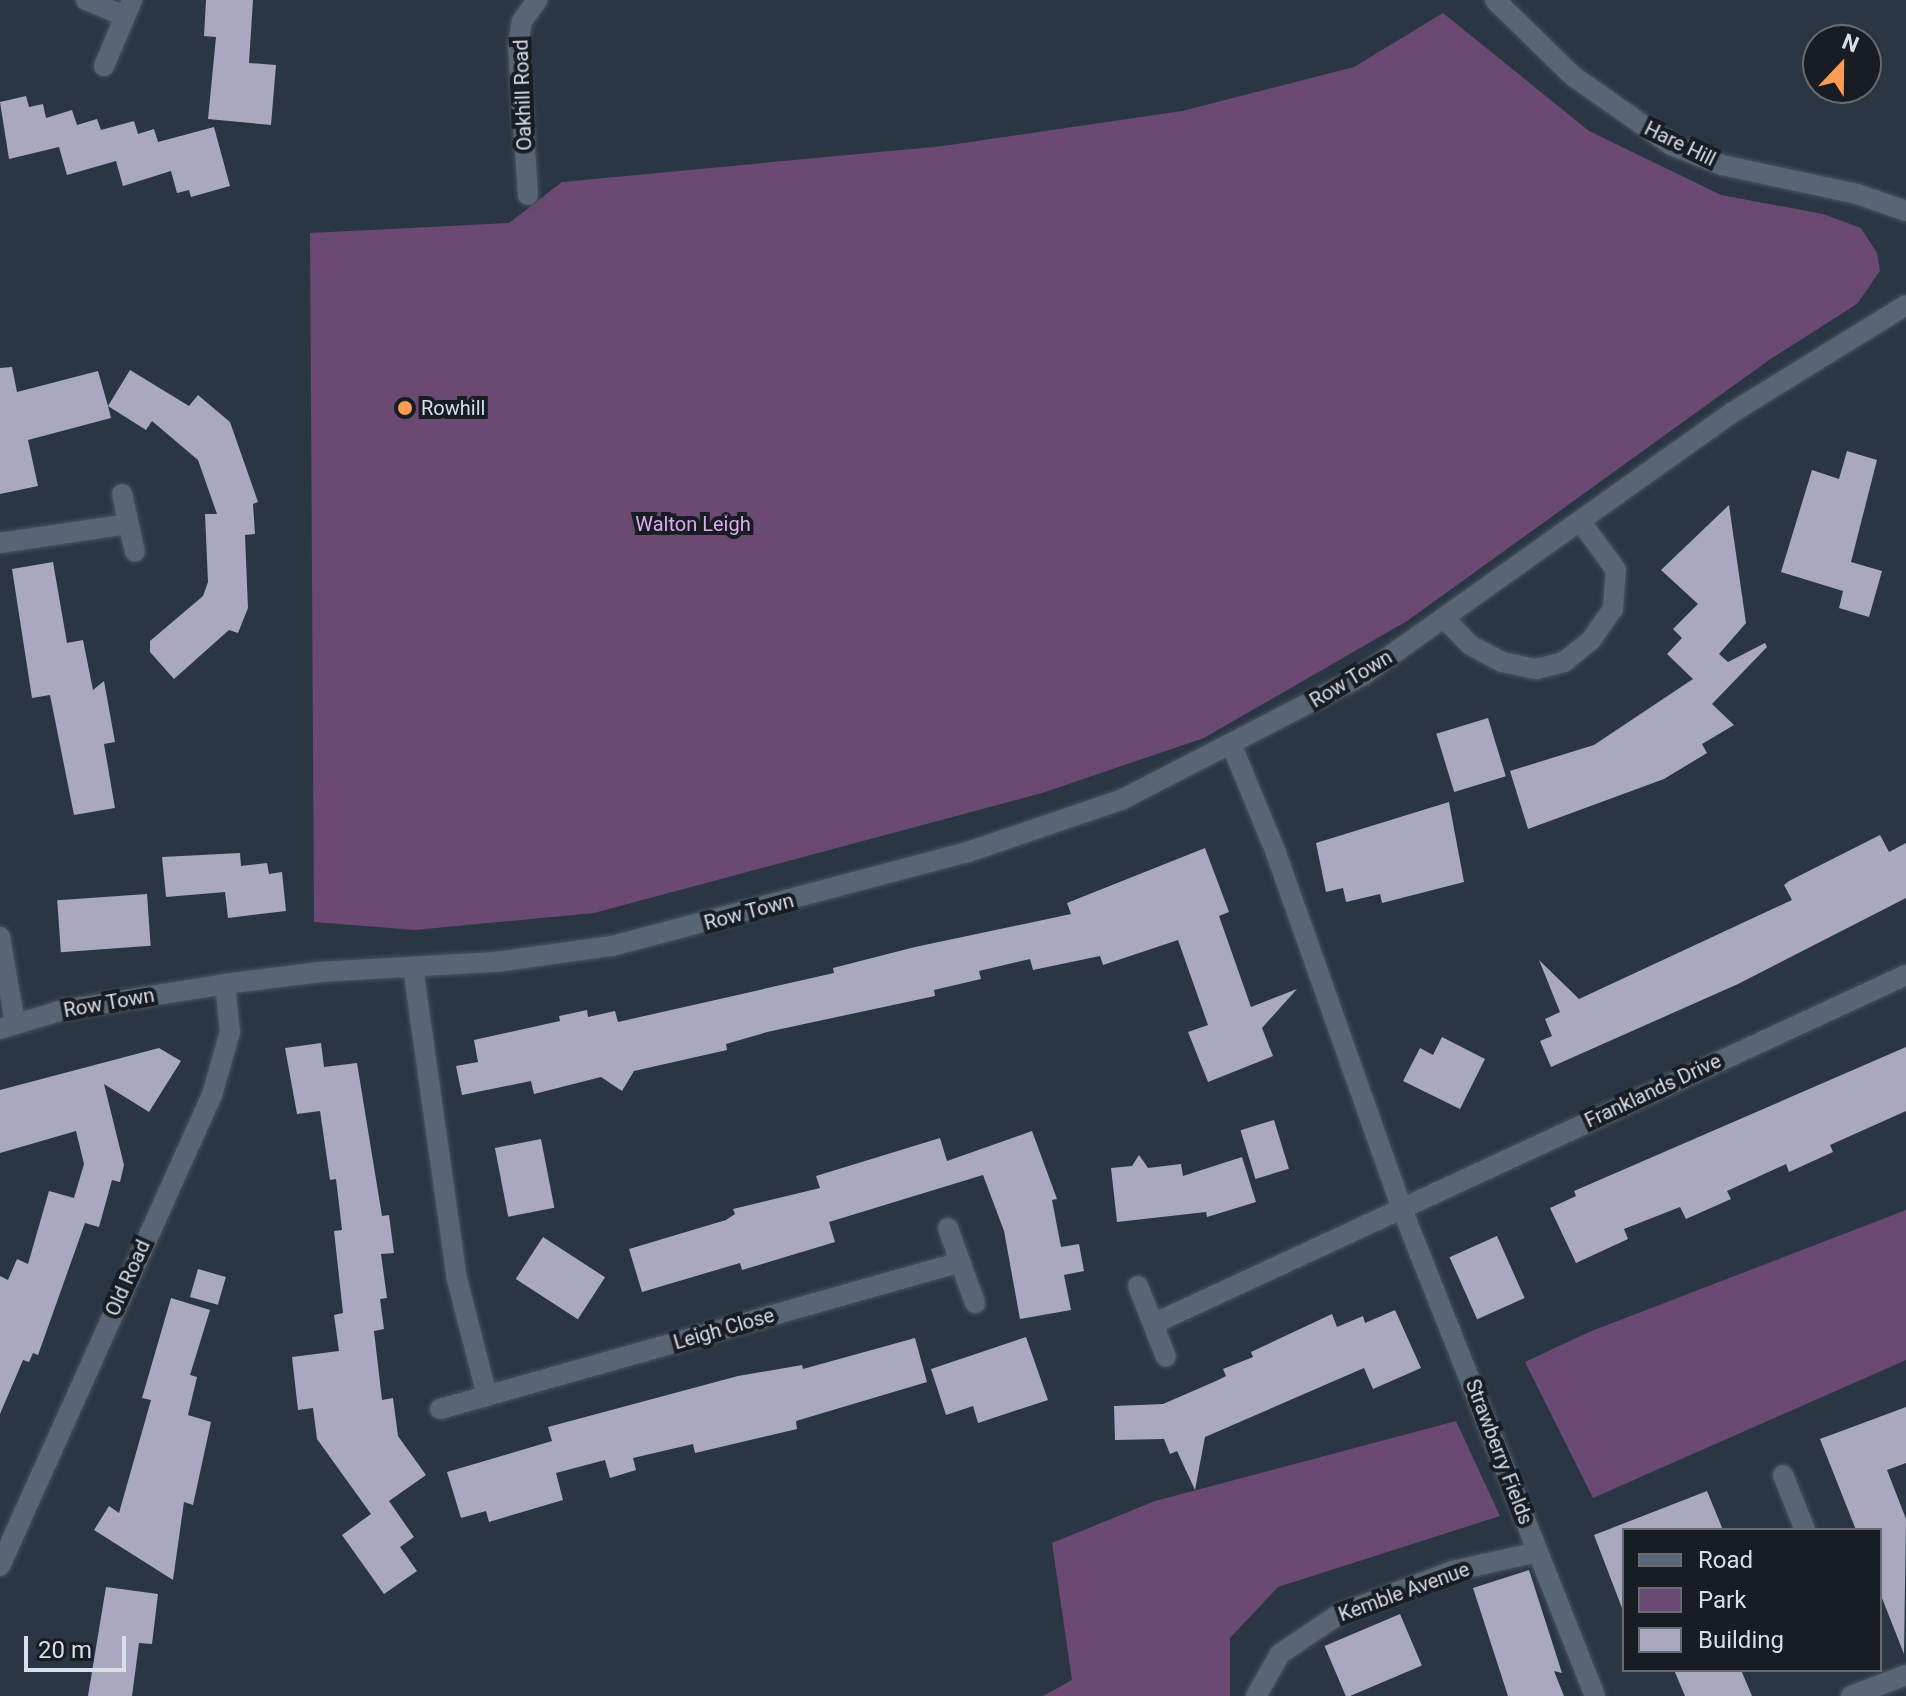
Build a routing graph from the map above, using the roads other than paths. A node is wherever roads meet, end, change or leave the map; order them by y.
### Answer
1 (86, 0) edge
2 (537, 0) edge
3 (1495, 0) edge
4 (128, 8) edge
5 (104, 66) dead end
6 (528, 195) dead end
7 (1906, 211) edge
8 (1906, 305) edge
9 (122, 494) dead end
10 (1581, 522) junction
11 (128, 524) junction
12 (0, 543) edge
13 (135, 552) dead end
14 (1444, 618) junction
15 (1232, 746) junction
16 (0, 937) edge
17 (413, 967) junction
18 (1906, 975) edge
19 (225, 984) junction
20 (7, 1026) edge
21 (1402, 1209) junction
22 (948, 1228) dead end
23 (961, 1262) junction
24 (1138, 1286) dead end
25 (975, 1303) dead end
26 (1153, 1324) junction
27 (1166, 1357) dead end
28 (487, 1396) junction
29 (440, 1409) dead end
30 (1783, 1475) dead end
31 (1804, 1528) edge
32 (1538, 1552) junction
33 (0, 1566) edge
34 (1906, 1675) edge
35 (1860, 1685) edge
36 (1256, 1696) edge
37 (1595, 1696) edge

1 - 4 street
2 - 6 street, Oakhill Road
3 - 7 street, Hare Hill
4 - 5 street
8 - 10 street, Row Town
9 - 11 street
10 - 14 street, Row Town
10 - 14 street
11 - 12 street
11 - 13 street
14 - 15 street, Row Town
15 - 17 street, Row Town
15 - 21 street
16 - 20 street
17 - 19 street, Row Town
17 - 28 street
18 - 21 street, Franklands Drive
19 - 20 street, Row Town
19 - 33 street, Old Road
21 - 26 street, Franklands Drive
21 - 32 street, Strawberry Fields
22 - 23 street
23 - 25 street
23 - 28 street, Leigh Close
24 - 26 street
26 - 27 street
28 - 29 street, Leigh Close
30 - 31 street
32 - 36 street, Kemble Avenue
32 - 37 street, Strawberry Fields
34 - 35 street

